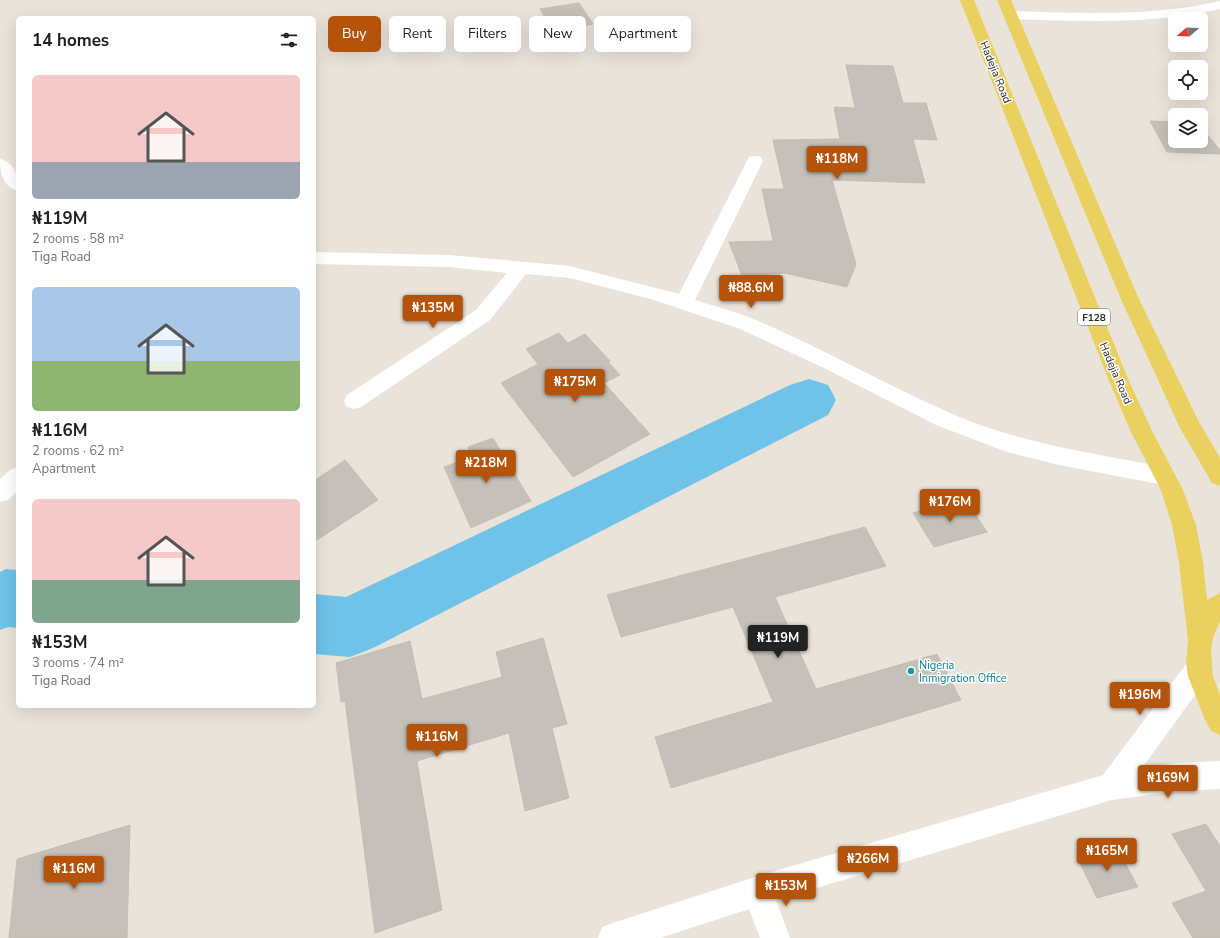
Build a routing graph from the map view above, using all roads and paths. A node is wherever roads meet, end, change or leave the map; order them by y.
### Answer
1 (968, 0) edge
2 (1220, 5) edge
3 (1007, 7) edge
4 (755, 161) dead end
5 (0, 164) edge
6 (16, 184) edge
7 (316, 258) edge
8 (521, 268) junction
9 (684, 303) junction
10 (354, 401) dead end
11 (1164, 476) junction
12 (1220, 477) edge
13 (16, 478) edge
14 (0, 493) edge
15 (1220, 604) edge
16 (1199, 639) junction
17 (1199, 668) junction
18 (1220, 722) edge
19 (1220, 775) edge
20 (1112, 786) junction
21 (758, 891) junction
22 (613, 938) edge
23 (775, 938) edge

1 - 11 main road, Hadejia Road / F128
2 - 3 street
3 - 12 main road
4 - 9 street
5 - 6 street
7 - 8 street
8 - 9 street
8 - 10 street
9 - 11 street
11 - 16 main road, Hadejia Road / F128
13 - 14 street
15 - 16 main road
16 - 17 main road, F128
17 - 18 main road, F128
17 - 20 street
19 - 20 street
20 - 21 street
21 - 22 street
21 - 23 street

